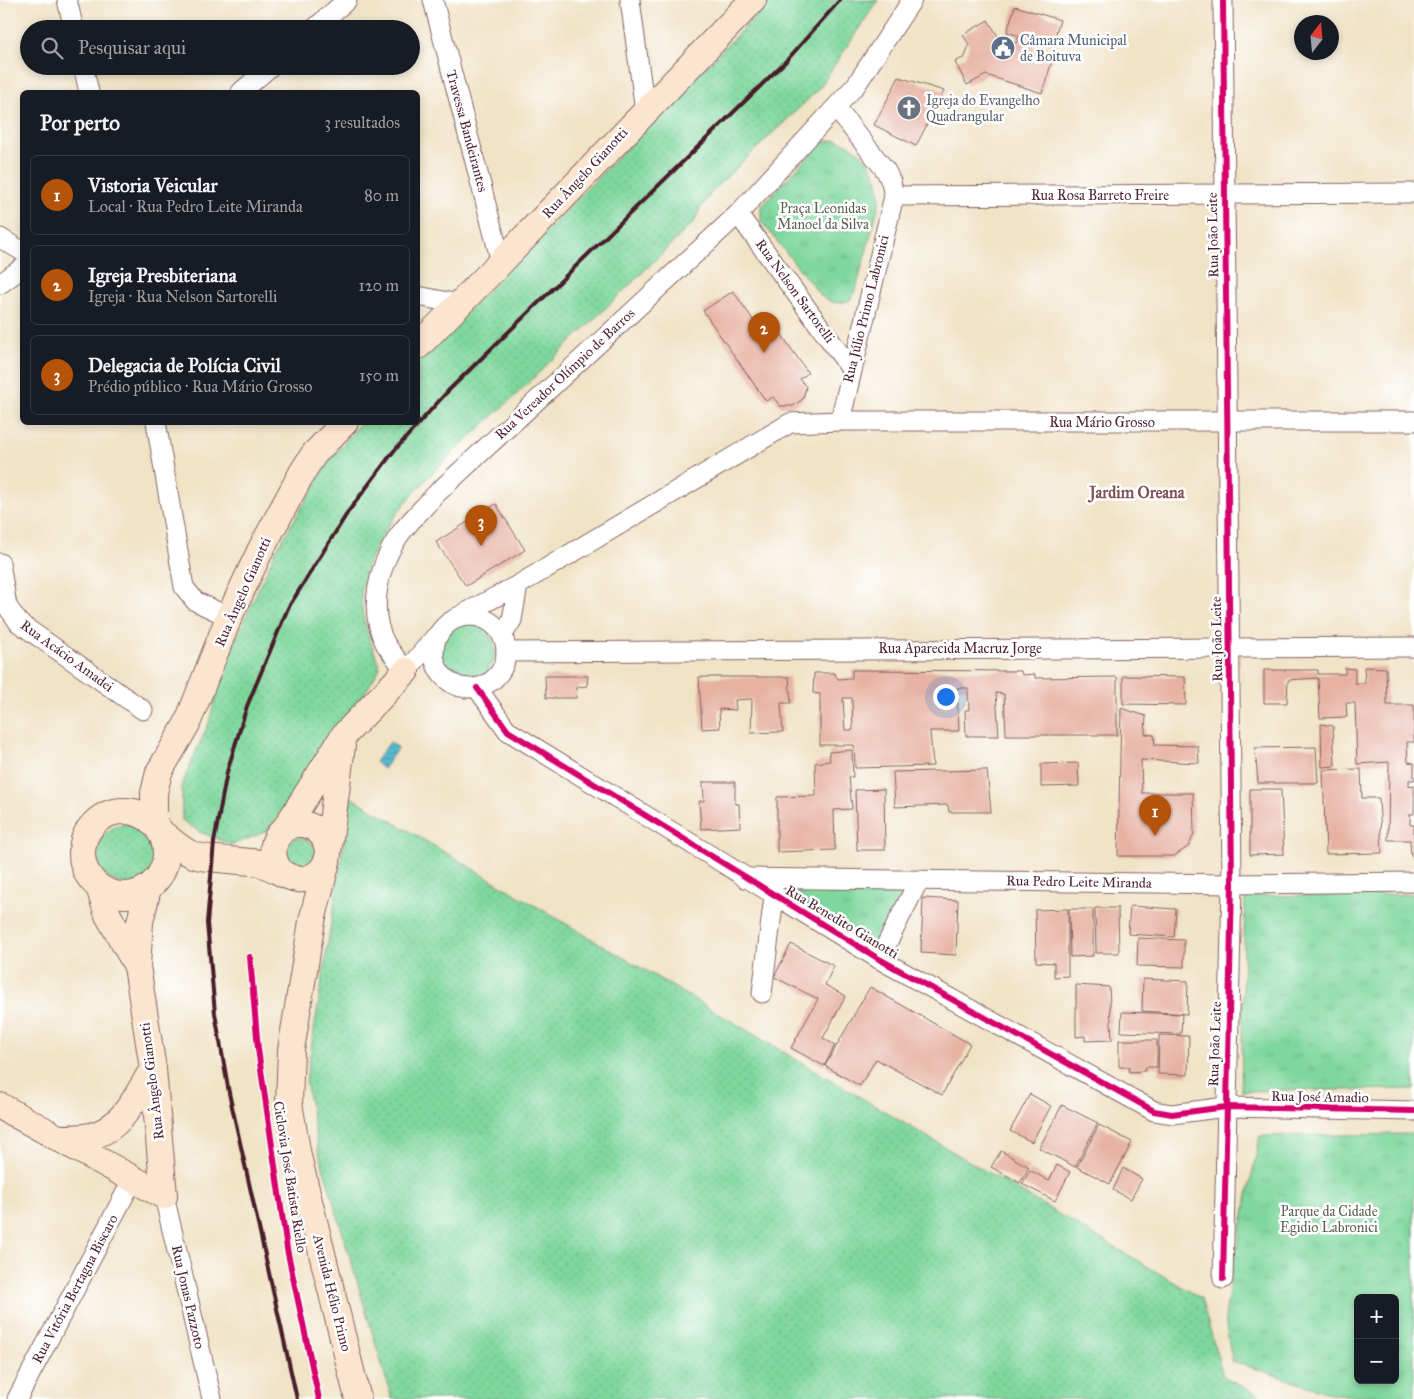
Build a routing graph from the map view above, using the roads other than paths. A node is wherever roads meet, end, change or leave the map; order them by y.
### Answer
1 (66, 0) edge
2 (346, 0) edge
3 (433, 0) edge
4 (630, 0) edge
5 (753, 0) edge
6 (912, 0) edge
7 (1223, 0) edge
8 (72, 20) edge
9 (324, 20) edge
10 (85, 75) edge
11 (261, 75) edge
12 (89, 90) edge
13 (243, 90) edge
14 (836, 108) junction
15 (645, 110) junction
16 (1414, 193) edge
17 (1225, 194) junction
18 (894, 196) junction
19 (738, 214) junction
20 (0, 238) edge
21 (20, 250) edge
22 (502, 262) junction
23 (20, 269) edge
24 (0, 284) edge
25 (420, 296) edge
26 (458, 304) junction
27 (420, 344) edge
28 (851, 369) junction
29 (840, 421) junction
30 (1228, 422) junction
31 (1414, 422) edge
32 (157, 425) edge
33 (341, 425) edge
34 (0, 563) edge
35 (518, 585) junction
36 (229, 617) junction
37 (456, 618) junction
38 (439, 632) junction
39 (504, 644) junction
40 (1230, 646) junction
41 (1414, 646) edge
42 (406, 671) junction
43 (444, 678) junction
44 (477, 688) junction
45 (143, 710) dead end
46 (344, 735) junction
47 (159, 772) junction
48 (111, 813) junction
49 (157, 828) junction
50 (281, 832) junction
51 (192, 855) junction
52 (327, 857) junction
53 (241, 860) junction
54 (288, 877) junction
55 (744, 878) junction
56 (919, 880) junction
57 (1414, 882) edge
58 (152, 883) junction
59 (1232, 884) junction
60 (99, 887) junction
61 (774, 896) junction
62 (312, 921) junction
63 (879, 959) junction
64 (138, 966) junction
65 (762, 993) dead end
66 (153, 1068) junction
67 (0, 1106) edge
68 (1226, 1107) junction
69 (1414, 1111) edge
70 (59, 1138) junction
71 (133, 1179) junction
72 (164, 1196) junction
73 (1223, 1279) dead end
74 (16, 1399) edge
75 (212, 1399) edge
76 (358, 1399) edge

1 - 8 street
2 - 9 street
3 - 22 street, Travessa Bandeirantes
4 - 15 street
5 - 15 street, Rua Ângelo Gianotti
6 - 14 street, Rua Vereador Olímpio de Barros
7 - 17 street, Rua João Leite
10 - 12 street
11 - 13 street
14 - 18 street
14 - 19 street, Rua Vereador Olímpio de Barros
15 - 22 street, Rua Ângelo Gianotti
16 - 17 street, Rua Rosa Barreto Freire
17 - 18 street, Rua Rosa Barreto Freire
17 - 30 street, Rua João Leite
18 - 28 street, Rua Júlio Primo Labronici
19 - 28 street, Rua Nelson Sartorelli
19 - 42 street, Rua Vereador Olímpio de Barros
20 - 21 street
22 - 26 street, Rua Ângelo Gianotti
23 - 24 street
25 - 26 street
26 - 27 street, Rua Ângelo Gianotti
28 - 29 street, Rua Júlio Primo Labronici
29 - 30 street, Rua Mário Grosso
29 - 35 street, Rua Mário Grosso
30 - 31 street, Rua Mário Grosso
30 - 40 street, Rua João Leite
32 - 36 street
33 - 36 street, Rua Ângelo Gianotti
34 - 45 street, Rua Acácio Amadei
35 - 37 street
35 - 39 street
36 - 47 street, Rua Ângelo Gianotti
37 - 38 street
37 - 39 street
38 - 42 street
38 - 43 street
39 - 40 street, Rua Aparecida Macruz Jorge
39 - 44 street
40 - 41 street, Rua Aparecida Macruz Jorge
40 - 59 street, Rua João Leite
42 - 43 street
42 - 46 street
43 - 44 street
44 - 55 street, Rua Benedito Gianotti
46 - 50 street
46 - 52 street, Avenida Hélio Primo
47 - 48 street, Rua Ângelo Gianotti
47 - 49 street, Rua Ângelo Gianotti
48 - 49 street
48 - 60 street
49 - 51 street
49 - 58 street
50 - 52 street
50 - 53 street
50 - 54 street
51 - 53 street
51 - 58 street
52 - 54 street
52 - 62 street, Avenida Hélio Primo
53 - 54 street
54 - 62 street
55 - 56 street, Rua Pedro Leite Miranda
55 - 61 street, Rua Benedito Gianotti
56 - 59 street, Rua Pedro Leite Miranda
56 - 63 street
57 - 59 street, Rua Pedro Leite Miranda
58 - 60 street
58 - 64 street, Rua Ângelo Gianotti
59 - 68 street, Rua João Leite
60 - 64 street, Rua Ângelo Gianotti
61 - 63 street, Rua Benedito Gianotti
61 - 65 street
62 - 76 street, Avenida Hélio Primo
63 - 68 street, Rua Benedito Gianotti
64 - 66 street, Rua Ângelo Gianotti
66 - 70 street
66 - 72 street, Rua Ângelo Gianotti
67 - 70 street
68 - 69 street, Rua José Amadio
68 - 73 street, Rua João Leite
70 - 71 street
71 - 72 street
71 - 74 street, Rua Vitória Bertagna Biscaro
72 - 75 street, Rua Jonas Pazzoto

